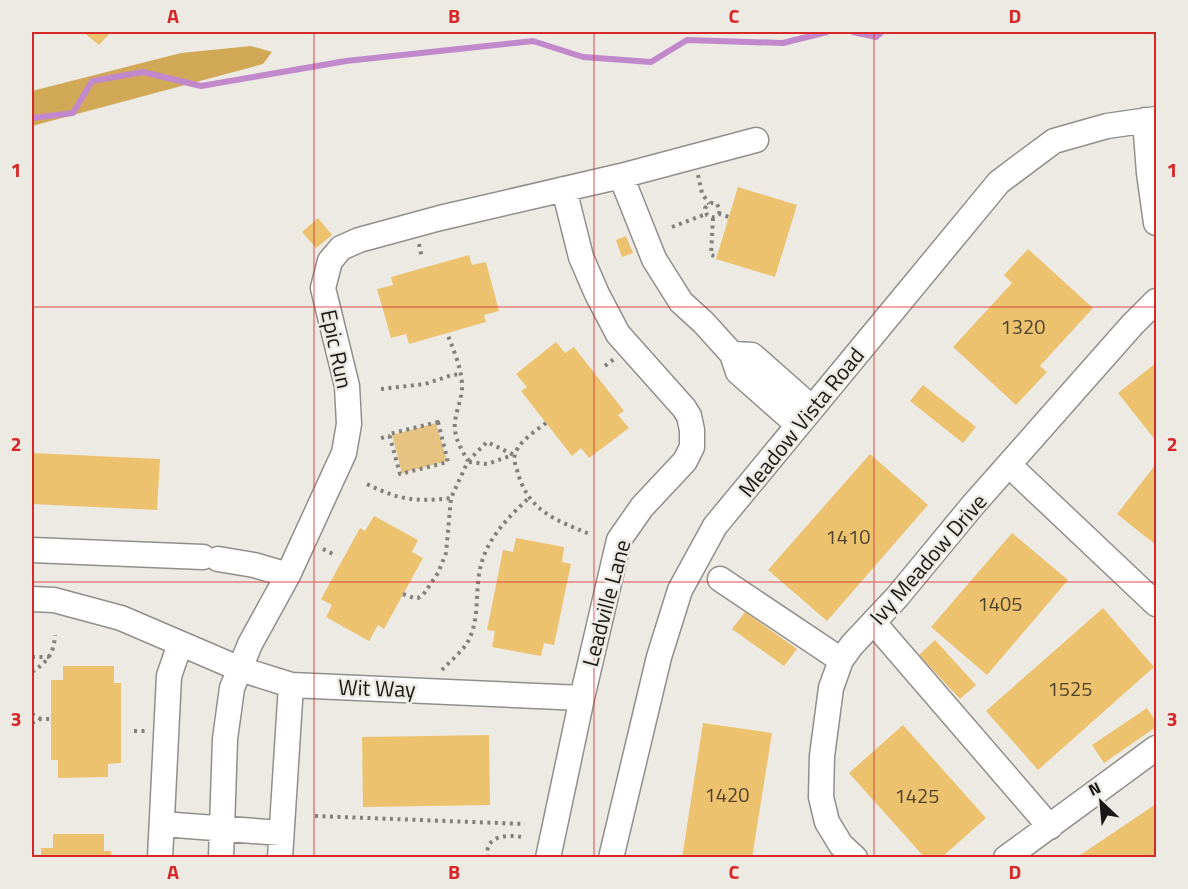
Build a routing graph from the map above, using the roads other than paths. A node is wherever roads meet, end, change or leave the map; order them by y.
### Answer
1 (1150, 120) edge
2 (756, 140) dead end
3 (621, 176) junction
4 (564, 189) junction
5 (1156, 223) edge
6 (1156, 301) edge
7 (805, 417) junction
8 (1009, 465) junction
9 (32, 550) edge
10 (288, 575) junction
11 (720, 579) dead end
12 (32, 599) edge
13 (1156, 604) edge
14 (874, 623) junction
15 (180, 644) junction
16 (841, 660) junction
17 (240, 669) junction
18 (291, 685) junction
19 (582, 698) junction
20 (1156, 748) edge
21 (162, 825) junction
22 (1050, 827) junction
23 (222, 829) junction
24 (281, 833) junction
25 (160, 858) edge
26 (221, 858) edge
27 (280, 858) edge
28 (548, 858) edge
29 (611, 858) edge
30 (855, 858) edge
31 (1006, 858) edge

1 - 5 street
1 - 7 street, Meadow Vista Road
2 - 3 street, Epic Run
3 - 4 street, Epic Run
3 - 7 street
4 - 10 street, Epic Run
4 - 19 street, Leadville Lane
6 - 8 street, Ivy Meadow Drive
7 - 29 street, Meadow Vista Road
8 - 13 street
8 - 14 street, Ivy Meadow Drive
9 - 10 street
10 - 17 street, Epic Run
11 - 16 street
12 - 15 street, Wit Way
14 - 16 street, Ivy Meadow Drive
14 - 22 street
15 - 17 street, Wit Way
15 - 21 street
16 - 30 street, Ivy Meadow Drive
17 - 18 street, Wit Way
17 - 23 street, Epic Run
18 - 19 street, Wit Way
18 - 24 street
19 - 28 street, Leadville Lane
20 - 22 street
21 - 23 street
21 - 25 street
22 - 31 street
23 - 24 street
23 - 26 street, Epic Run
24 - 27 street

